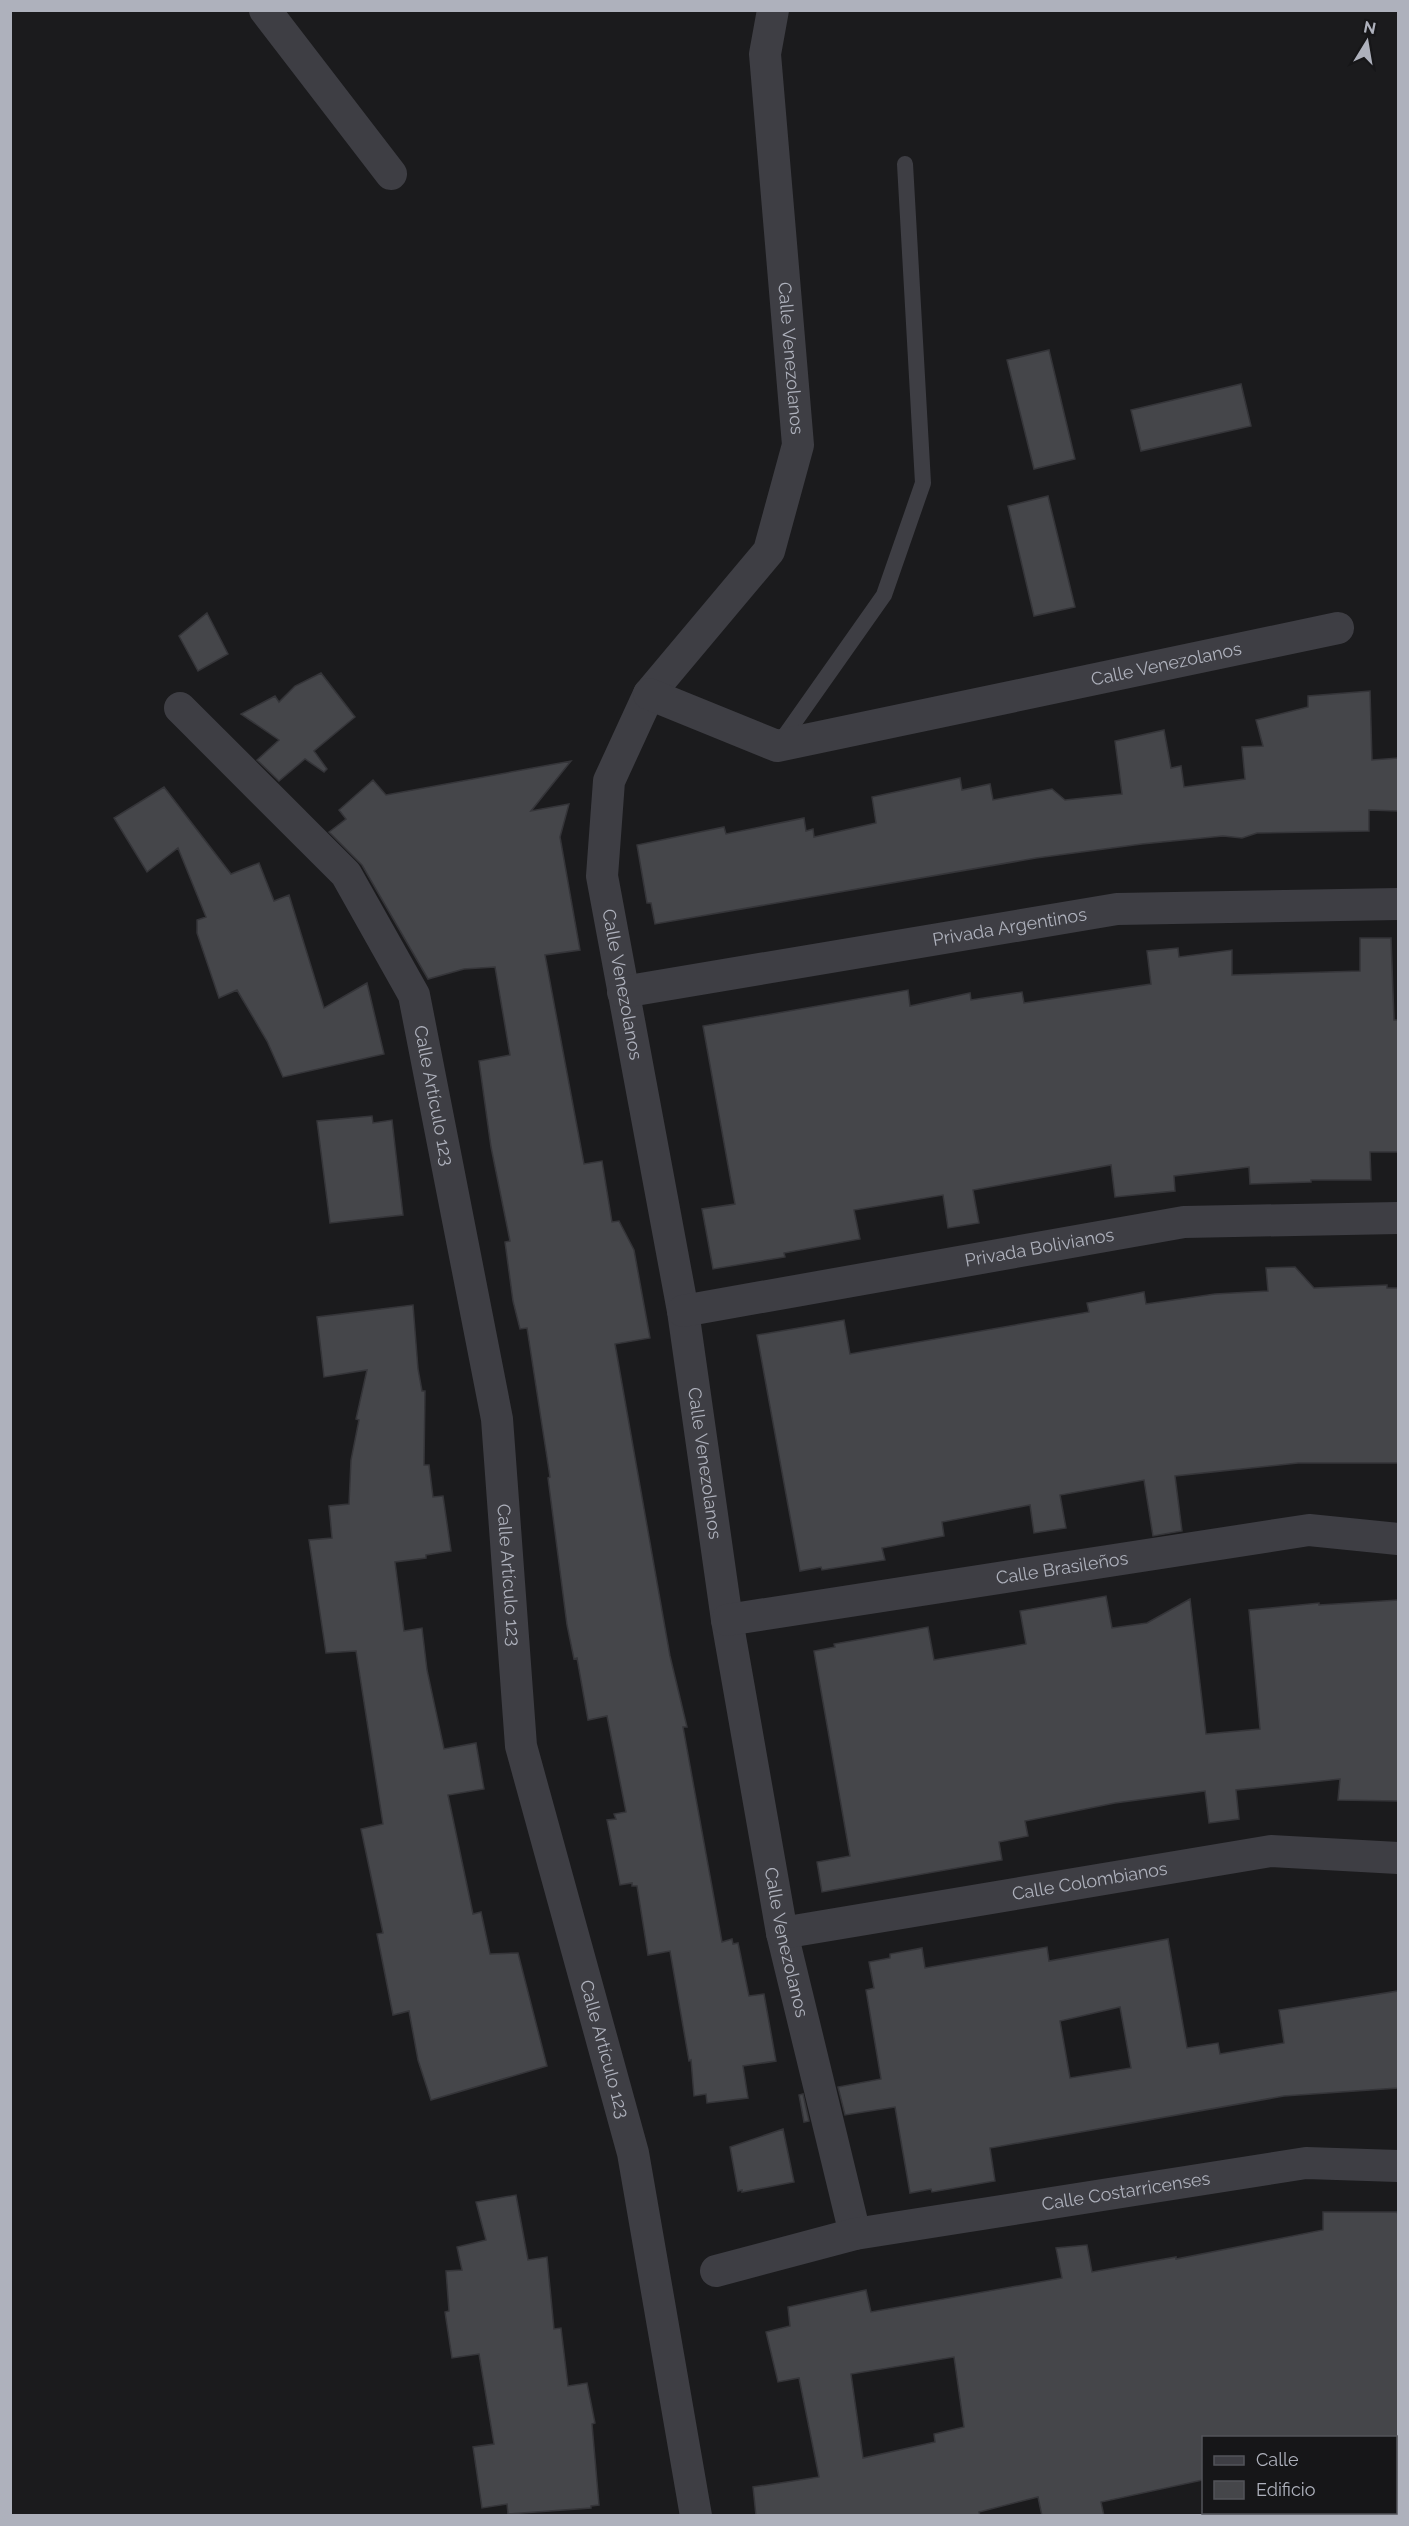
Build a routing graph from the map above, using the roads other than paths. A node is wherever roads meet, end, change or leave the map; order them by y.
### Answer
1 (265, 10) edge
2 (773, 10) edge
3 (905, 164) dead end
4 (391, 174) dead end
5 (1338, 628) dead end
6 (649, 694) junction
7 (180, 708) dead end
8 (777, 746) junction
9 (1398, 904) edge
10 (623, 992) junction
11 (1398, 1218) edge
12 (683, 1311) junction
13 (1398, 1539) edge
14 (728, 1620) junction
15 (1398, 1858) edge
16 (782, 1933) junction
17 (1398, 2166) edge
18 (855, 2234) junction
19 (716, 2271) dead end
20 (696, 2516) edge

1 - 4 street
2 - 6 street, Calle Venezolanos
3 - 8 lane
5 - 8 street, Calle Venezolanos
6 - 8 street
6 - 10 street, Calle Venezolanos
7 - 20 street, Calle Artículo 123
9 - 10 street, Privada Argentinos
10 - 12 street, Calle Venezolanos
11 - 12 street, Privada Bolivianos
12 - 14 street, Calle Venezolanos
13 - 14 street, Calle Brasileños
14 - 16 street, Calle Venezolanos
15 - 16 street, Calle Colombianos
16 - 18 street, Calle Venezolanos
17 - 18 street, Calle Costarricenses
18 - 19 street, Calle Costarricenses

